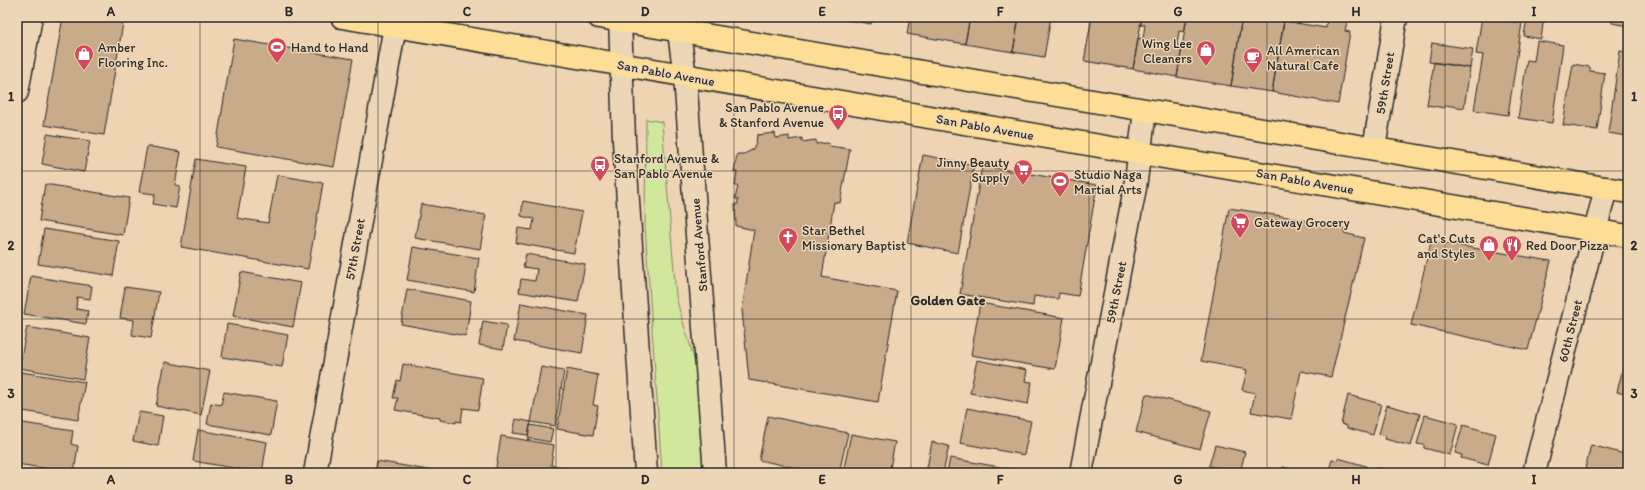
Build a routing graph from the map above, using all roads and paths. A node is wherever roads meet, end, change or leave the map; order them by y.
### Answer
1 (31, 17) edge
2 (342, 17) edge
3 (599, 17) edge
4 (1396, 17) edge
5 (620, 19) edge
6 (678, 24) edge
7 (395, 26) junction
8 (620, 64) junction
9 (685, 77) junction
10 (17, 92) edge
11 (1145, 111) junction
12 (1374, 148) junction
13 (1140, 154) junction
14 (1606, 188) junction
15 (1628, 192) edge
16 (1595, 231) junction
17 (1628, 236) edge
18 (316, 473) edge
19 (646, 473) edge
20 (715, 473) edge
21 (1081, 473) edge
22 (1534, 473) edge

1 - 10 street
2 - 7 main road, San Pablo Avenue
3 - 5 main road
4 - 12 street, 59th Street
5 - 6 main road
5 - 8 street
6 - 9 street, Stanford Avenue
6 - 11 main road
7 - 8 main road, San Pablo Avenue
7 - 18 street, 57th Street
8 - 9 main road, San Pablo Avenue
8 - 19 street
9 - 13 main road, San Pablo Avenue
9 - 20 street, Stanford Avenue
11 - 12 main road
11 - 13 street, 59th Street
12 - 14 main road
13 - 16 main road, San Pablo Avenue
13 - 21 street, 59th Street
14 - 15 main road
14 - 16 street, 60th Street
16 - 17 main road, San Pablo Avenue
16 - 22 street, 60th Street

